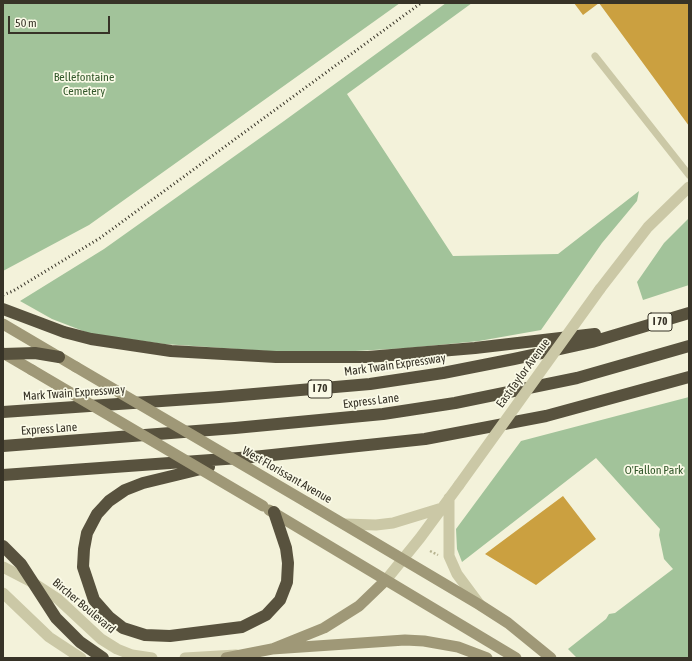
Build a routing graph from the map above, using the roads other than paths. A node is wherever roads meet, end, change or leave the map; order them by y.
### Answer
1 (595, 56) dead end
2 (689, 175) edge
3 (689, 187) edge
4 (4, 310) edge
5 (689, 313) edge
6 (3, 324) edge
7 (632, 331) junction
8 (689, 346) edge
9 (3, 354) edge
10 (59, 357) junction
11 (689, 377) edge
12 (3, 412) edge
13 (3, 446) edge
14 (253, 457) junction
15 (3, 475) edge
16 (449, 498) junction
17 (442, 508) junction
18 (274, 512) junction
19 (344, 524) junction
20 (3, 546) edge
21 (403, 559) junction
22 (3, 567) edge
23 (386, 580) junction
24 (32, 582) junction
25 (3, 593) edge
26 (480, 605) junction
27 (272, 649) junction
28 (239, 655) junction
29 (81, 658) edge
30 (103, 658) edge
31 (152, 658) edge
32 (185, 658) edge
33 (226, 658) edge
34 (487, 658) edge
35 (516, 658) edge
36 (551, 658) edge

1 - 2 lane
3 - 16 street, East Taylor Avenue, bridge
4 - 7 highway
5 - 7 highway, Mark Twain Expressway / I 70
6 - 10 main road, West Florissant Avenue
7 - 12 highway, Mark Twain Expressway / I 70
8 - 13 highway, Express Lane
9 - 10 highway
9 - 18 main road, bridge
10 - 19 main road, West Florissant Avenue, bridge
11 - 14 highway
14 - 15 highway
14 - 18 highway
16 - 17 street, East Taylor Avenue
16 - 26 street
17 - 19 street
17 - 21 street, East Taylor Avenue
18 - 23 main road
19 - 21 main road, West Florissant Avenue
20 - 24 highway
21 - 23 street, East Taylor Avenue
21 - 26 main road, West Florissant Avenue
22 - 24 street, Bircher Boulevard
23 - 27 main road
23 - 35 main road
24 - 30 highway
24 - 31 street, Bircher Boulevard
25 - 29 street
26 - 36 main road, West Florissant Avenue
27 - 28 main road
27 - 34 main road
28 - 32 street
28 - 33 main road

